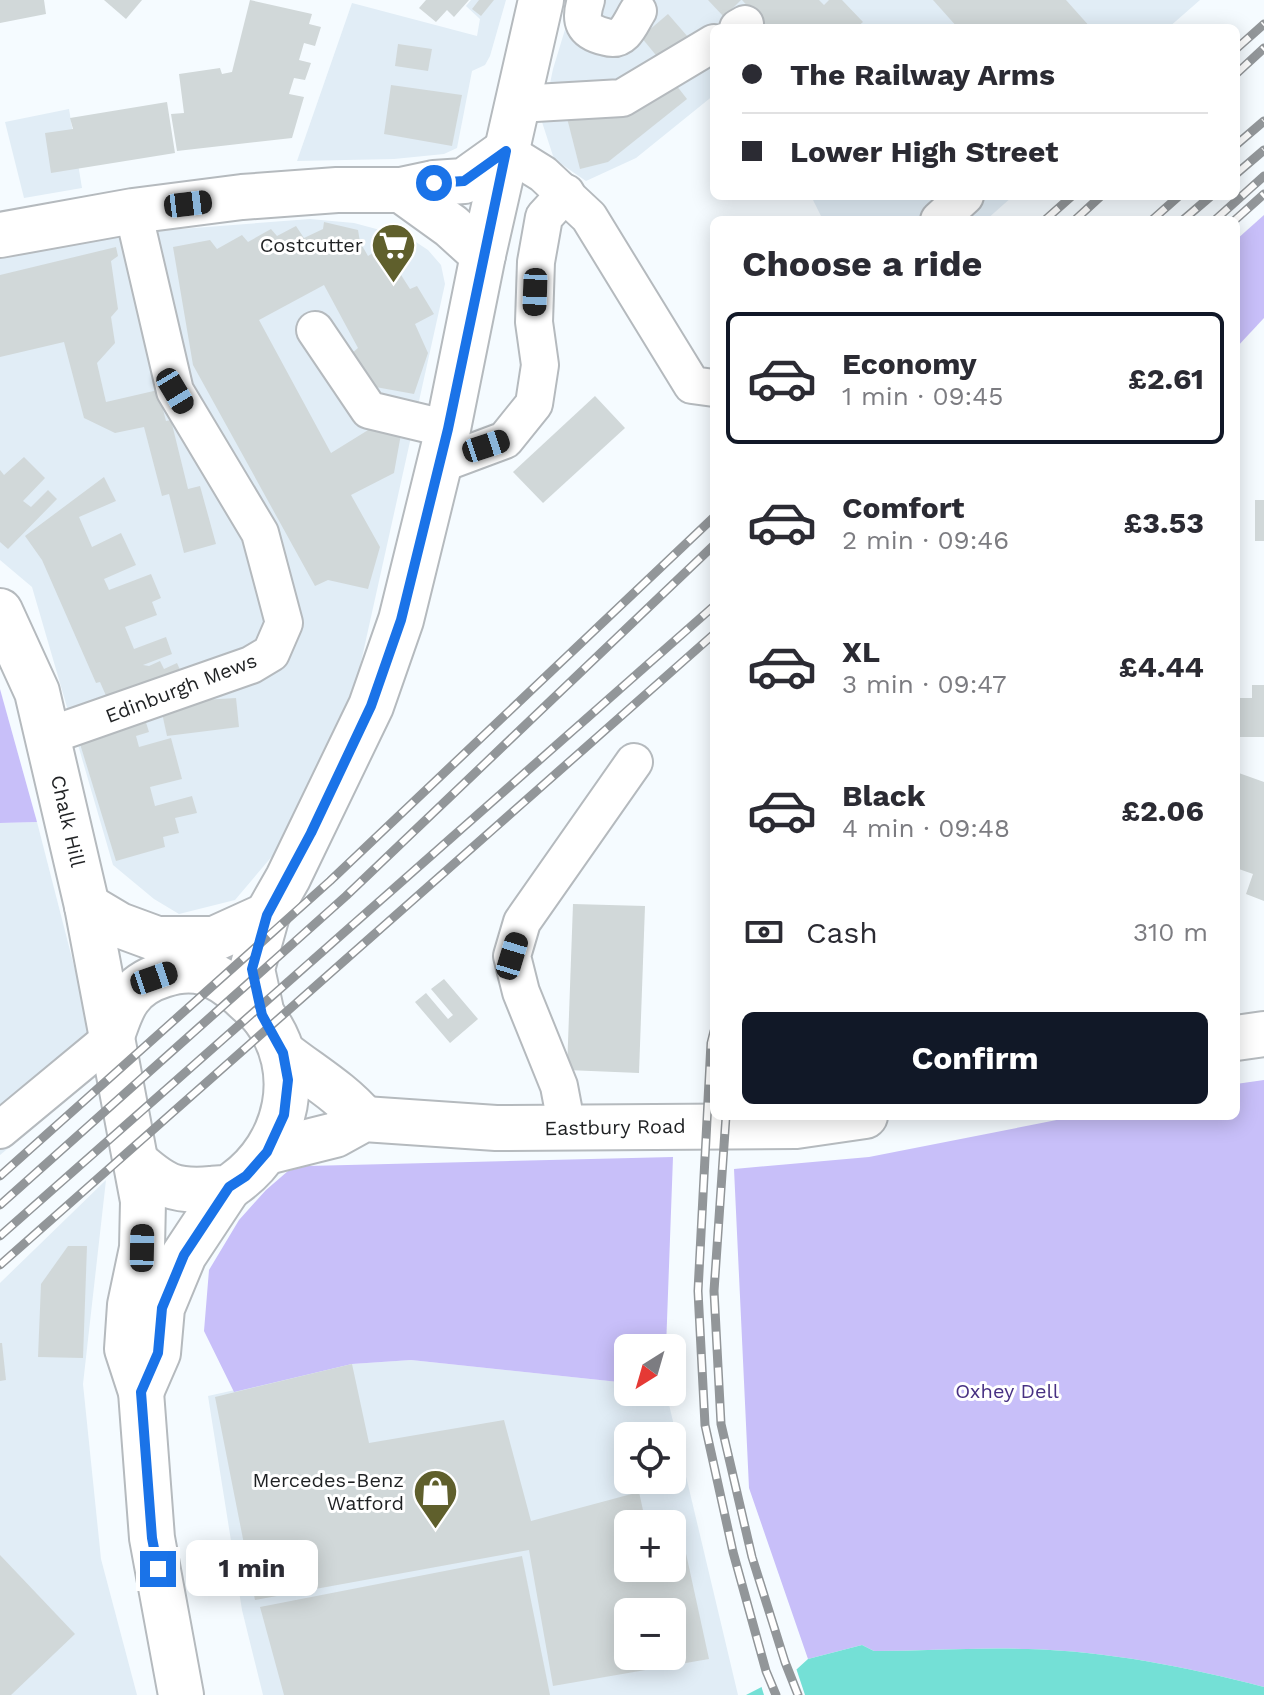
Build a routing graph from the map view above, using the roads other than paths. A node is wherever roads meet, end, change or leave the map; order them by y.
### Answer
1 (541, 0) edge
2 (586, 0) edge
3 (638, 11) dead end
4 (710, 45) edge
5 (518, 104) junction
6 (506, 151) junction
7 (401, 190) junction
8 (566, 193) junction
9 (961, 200) edge
10 (133, 211) junction
11 (943, 216) edge
12 (0, 235) edge
13 (483, 255) junction
14 (315, 330) dead end
15 (710, 387) edge
16 (443, 447) junction
17 (0, 611) edge
18 (48, 736) junction
19 (634, 762) dead end
20 (87, 906) junction
21 (267, 915) junction
22 (262, 1015) junction
23 (1264, 1034) edge
24 (1240, 1037) edge
25 (111, 1038) junction
26 (283, 1053) junction
27 (364, 1119) junction
28 (837, 1120) edge
29 (567, 1128) junction
30 (0, 1130) edge
31 (267, 1152) junction
32 (135, 1161) junction
33 (229, 1187) junction
34 (172, 1274) junction
35 (181, 1695) edge

1 - 5 main road
2 - 3 lane
4 - 5 lane
5 - 6 main road
6 - 7 main road
6 - 8 lane
6 - 13 main road
7 - 10 main road
7 - 13 main road
8 - 15 lane
8 - 16 lane
9 - 11 lane
10 - 12 main road
10 - 18 lane, Edinburgh Mews
13 - 16 main road
14 - 16 lane
16 - 21 main road
17 - 18 main road, Chalk Hill
18 - 20 main road, Chalk Hill
19 - 29 lane
20 - 21 main road
20 - 25 main road, Chalk Hill
21 - 22 main road
22 - 25 main road
22 - 26 main road
23 - 24 main road
25 - 30 lane
25 - 32 main road
26 - 27 main road
26 - 31 main road
27 - 29 main road, Eastbury Road
27 - 31 main road
28 - 29 main road, Eastbury Road
31 - 33 main road
32 - 33 main road
32 - 34 main road
33 - 34 main road
34 - 35 main road

